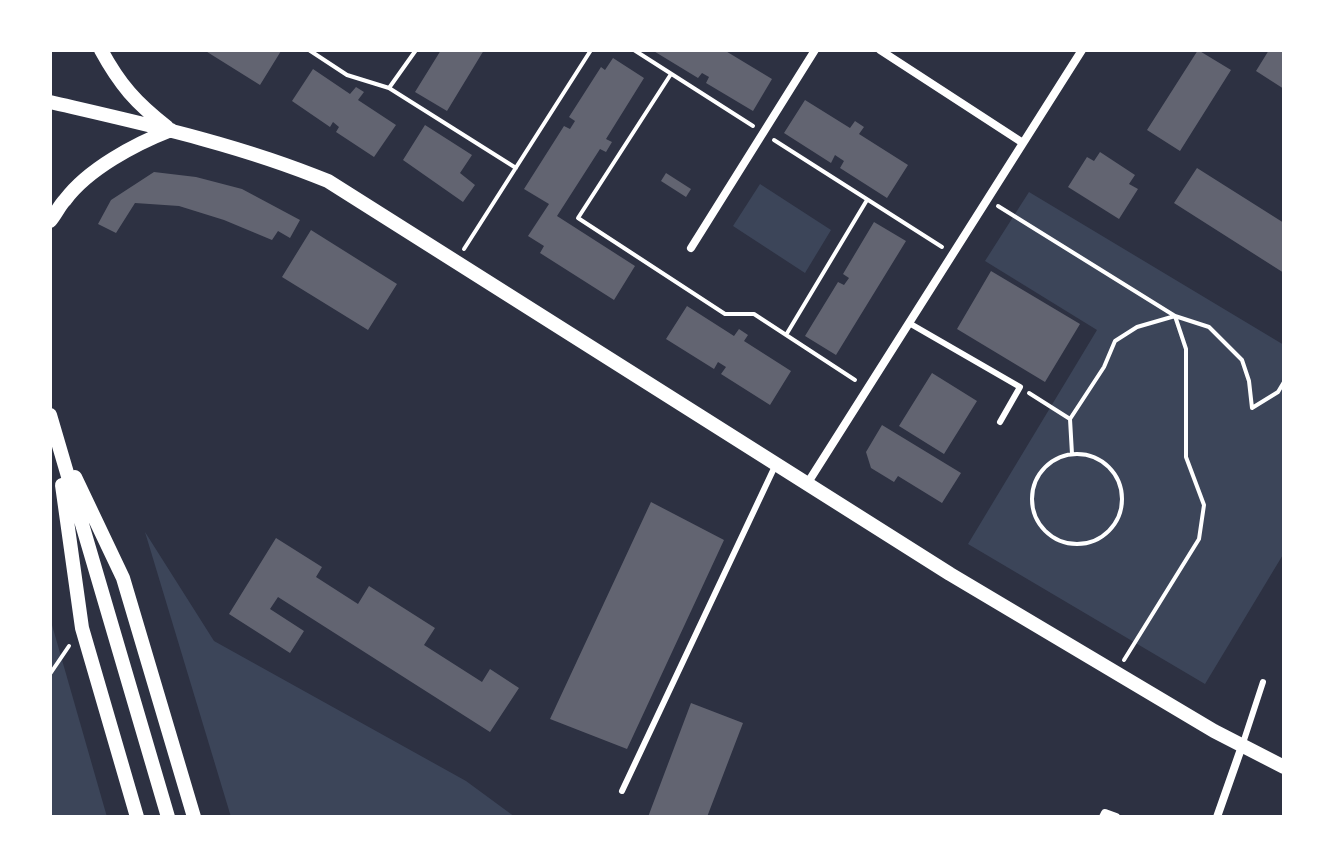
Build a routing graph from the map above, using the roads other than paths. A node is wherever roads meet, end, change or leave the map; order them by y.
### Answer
1 (101, 50) edge
2 (815, 50) edge
3 (880, 50) edge
4 (1082, 50) edge
5 (50, 102) edge
6 (171, 130) junction
7 (1023, 143) junction
8 (50, 221) edge
9 (691, 248) dead end
10 (909, 323) junction
11 (50, 415) edge
12 (1000, 422) dead end
13 (55, 437) junction
14 (776, 464) junction
15 (807, 484) junction
16 (1263, 682) dead end
17 (1242, 746) junction
18 (1284, 767) edge
19 (622, 791) dead end
20 (137, 817) edge
21 (168, 817) edge
22 (194, 817) edge
23 (1103, 817) edge
24 (1116, 817) edge
25 (1217, 817) edge

1 - 6 street
2 - 9 street
3 - 7 street
4 - 7 street
5 - 6 street
6 - 8 street
6 - 14 street
7 - 10 street
10 - 12 lane
10 - 15 street
11 - 13 street
13 - 20 street
13 - 21 street
13 - 22 street
14 - 15 street
14 - 19 lane
15 - 17 street
16 - 17 lane
17 - 18 street
17 - 25 street
23 - 24 street

